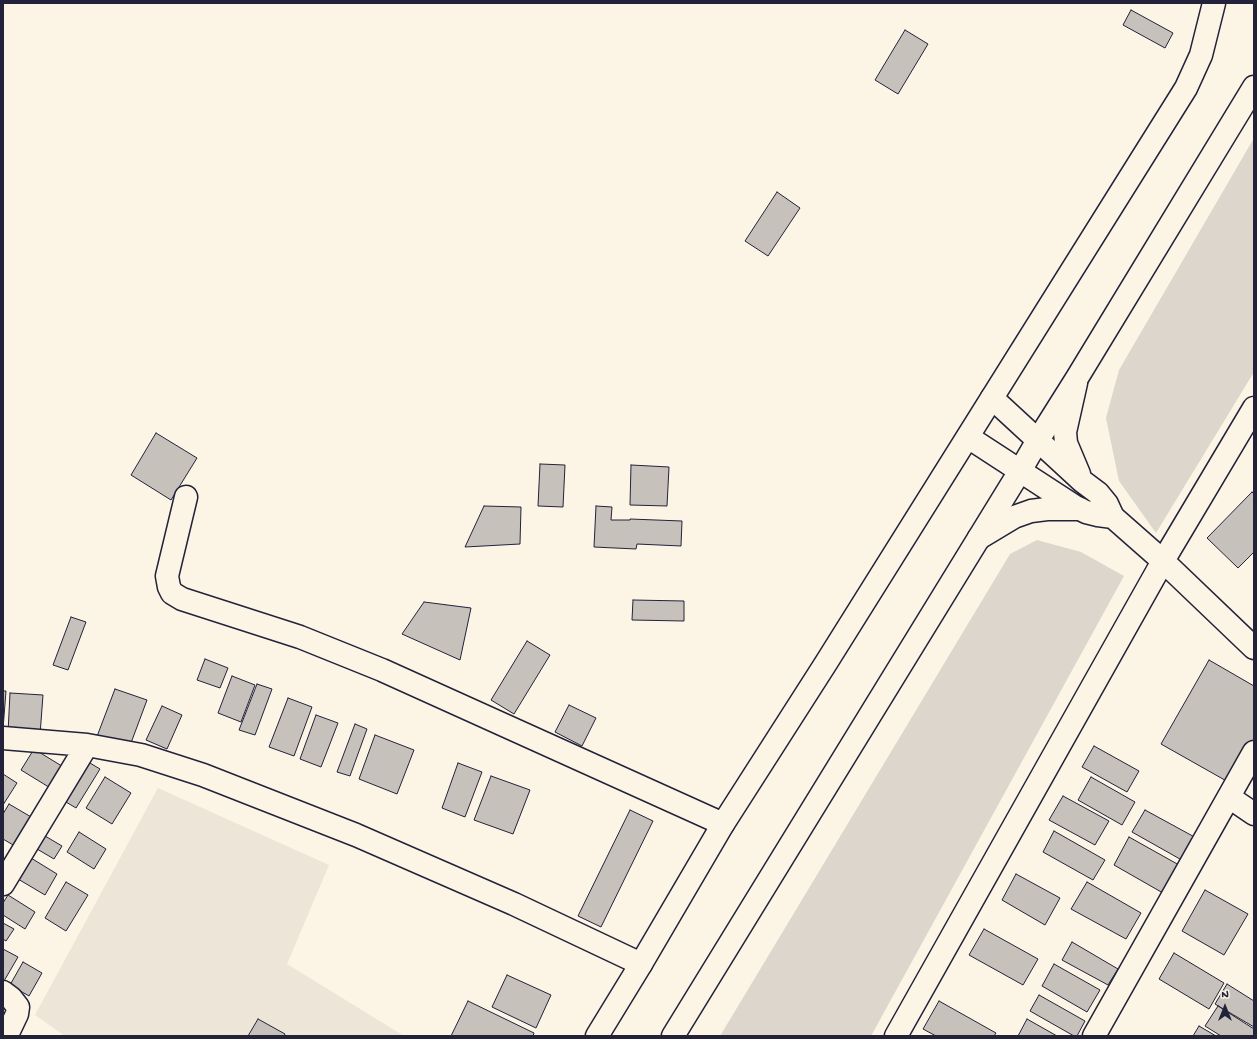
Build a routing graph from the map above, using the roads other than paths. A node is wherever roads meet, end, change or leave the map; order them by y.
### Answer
1 (1214, 3) edge
2 (1254, 87) edge
3 (1077, 378) junction
4 (992, 398) junction
5 (1254, 408) edge
6 (968, 437) junction
7 (1038, 440) junction
8 (1020, 471) junction
9 (1082, 481) junction
10 (186, 498) dead end
11 (1080, 509) junction
12 (1113, 517) junction
13 (979, 538) junction
14 (1163, 561) junction
15 (1254, 648) edge
16 (3, 738) edge
17 (87, 745) junction
18 (1254, 752) edge
19 (1229, 797) junction
20 (1254, 814) edge
21 (722, 824) junction
22 (3, 884) edge
23 (641, 964) junction
24 (3, 992) edge
25 (6, 1035) edge
26 (597, 1036) edge
27 (673, 1036) edge
28 (896, 1036) edge
29 (1094, 1036) edge

1 - 4 street
2 - 3 street
3 - 7 street
3 - 9 street
4 - 6 street
4 - 7 street
5 - 14 street
6 - 8 street
6 - 21 street
7 - 8 street
7 - 9 street
8 - 11 street
8 - 13 street
9 - 12 street
10 - 21 street
11 - 12 street
11 - 13 street
12 - 14 street
13 - 27 street
14 - 15 street
14 - 28 street
16 - 17 street
17 - 22 street
17 - 23 street
18 - 19 street
19 - 20 street
19 - 29 street
21 - 23 street
23 - 26 street
24 - 25 street

